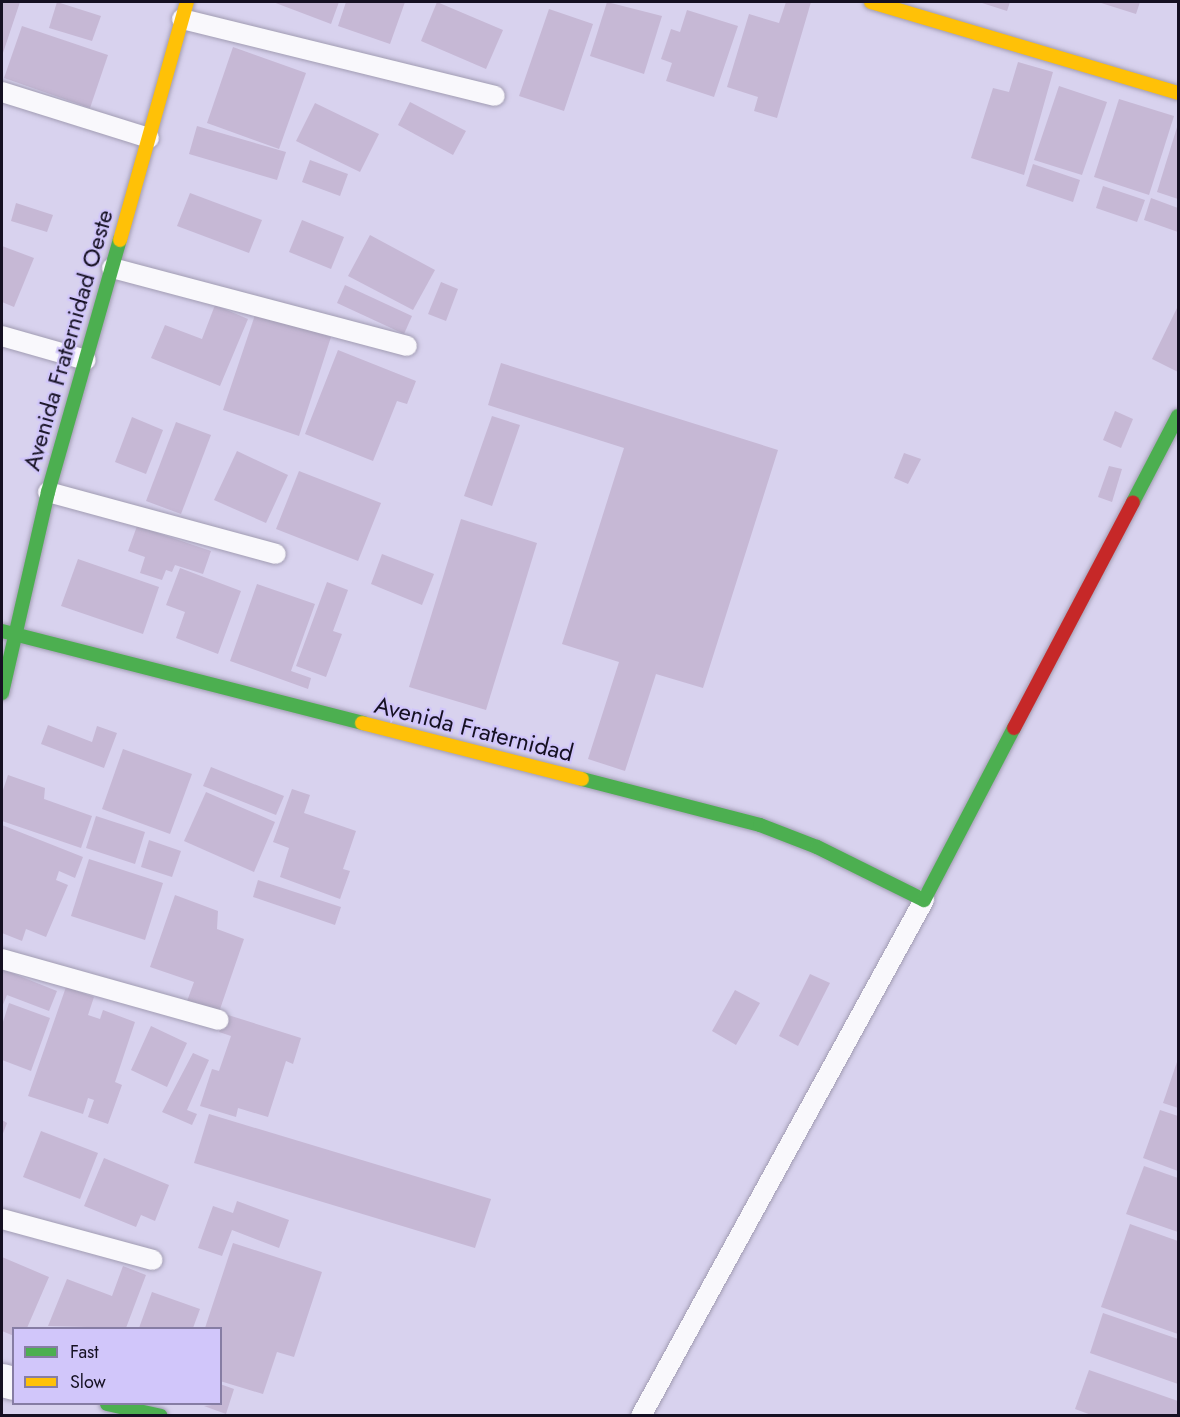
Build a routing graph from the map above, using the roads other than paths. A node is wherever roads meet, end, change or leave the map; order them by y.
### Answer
1 (871, 2) edge
2 (185, 10) edge
3 (2, 92) edge
4 (1179, 93) edge
5 (495, 96) dead end
6 (149, 138) junction
7 (112, 268) junction
8 (2, 336) edge
9 (407, 346) dead end
10 (86, 360) junction
11 (1179, 416) edge
12 (48, 492) junction
13 (276, 554) dead end
14 (8, 633) edge
15 (2, 693) edge
16 (924, 900) junction
17 (2, 959) edge
18 (219, 1020) dead end
19 (2, 1219) edge
20 (153, 1260) dead end
21 (112, 1405) edge
22 (161, 1416) edge
23 (641, 1416) edge

1 - 4 street
2 - 5 lane
2 - 6 street, Avenida Fraternidad Oeste
3 - 6 lane
6 - 7 street, Avenida Fraternidad Oeste
7 - 9 lane
7 - 10 street, Avenida Fraternidad Oeste
8 - 10 lane
10 - 12 street, Avenida Fraternidad Oeste
11 - 16 street
12 - 13 lane
12 - 14 street, Avenida Fraternidad Oeste
14 - 15 street, Avenida Fraternidad Oeste
14 - 16 street, Avenida Fraternidad
16 - 23 lane
17 - 18 lane
19 - 20 lane
21 - 22 street

